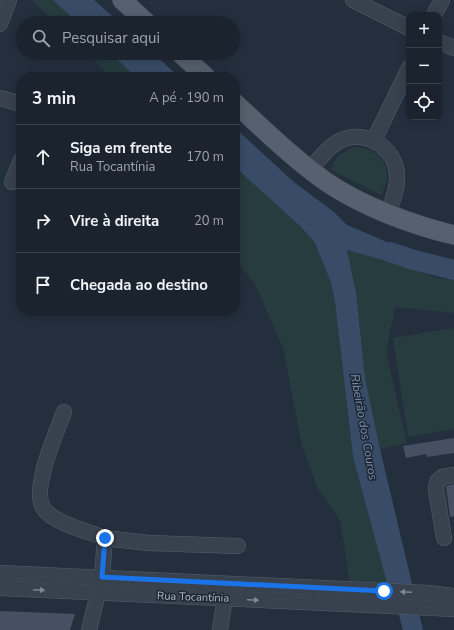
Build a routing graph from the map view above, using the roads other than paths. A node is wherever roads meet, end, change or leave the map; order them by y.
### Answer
1 (9, 0) edge
2 (122, 0) edge
3 (353, 0) edge
4 (442, 0) edge
5 (436, 12) edge
6 (139, 16) edge
7 (0, 24) edge
8 (406, 26) edge
9 (442, 43) edge
10 (454, 48) edge
11 (188, 60) edge
12 (201, 72) edge
13 (406, 74) edge
14 (0, 98) edge
15 (16, 103) edge
16 (240, 107) edge
17 (374, 140) junction
18 (310, 170) junction
19 (16, 172) edge
20 (12, 182) dead end
21 (388, 214) junction
22 (454, 235) edge
23 (64, 412) dead end
24 (454, 475) edge
25 (105, 538) junction
26 (444, 538) dead end
27 (238, 546) dead end
28 (0, 573) edge
29 (102, 577) junction
30 (0, 588) edge
31 (204, 590) junction
32 (99, 593) junction
33 (454, 596) edge
34 (226, 598) junction
35 (385, 598) junction
36 (428, 600) junction
37 (454, 609) edge
38 (89, 630) edge
39 (220, 630) edge

1 - 7 street
2 - 6 main road
3 - 8 street
4 - 5 street
9 - 10 street
11 - 12 main road
13 - 17 street
14 - 15 street
16 - 18 main road
17 - 18 street
17 - 21 street
18 - 21 main road
19 - 20 street
21 - 22 main road
23 - 25 street
24 - 26 street
25 - 27 street
25 - 29 street
28 - 29 street, Rua Tocantínia
29 - 31 street, Rua Tocantínia
29 - 32 street
30 -> 32 street, Rua Tocantínia
31 - 32 street, Rua Tocantínia
31 - 34 street, Rua Tocantínia
31 - 35 street, Rua Tocantínia
32 - 38 street
33 - 36 street
34 -> 35 street, Rua Tocantínia
34 - 39 street
35 - 36 street
36 - 37 street

